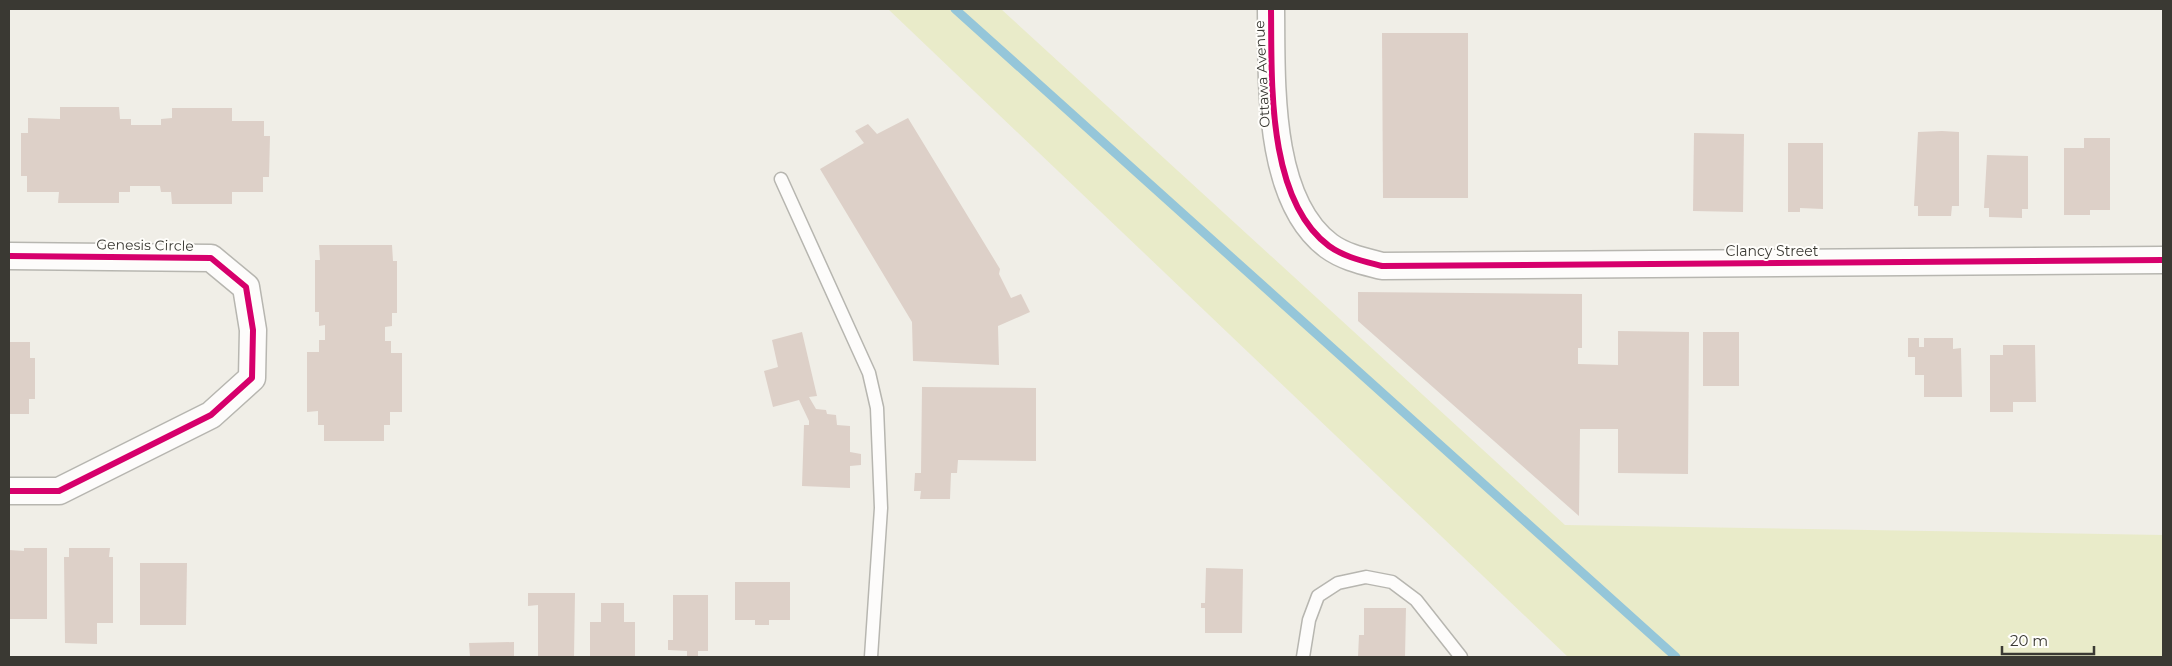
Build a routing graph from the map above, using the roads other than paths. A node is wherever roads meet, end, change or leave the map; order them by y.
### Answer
1 (1271, 9) edge
2 (781, 179) dead end
3 (9, 256) edge
4 (2163, 260) edge
5 (1382, 266) joint
6 (9, 491) edge
7 (871, 657) edge
8 (1303, 657) edge
9 (1461, 657) edge

1 - 5 street, Ottawa Avenue
2 - 7 lane
3 - 6 street, Genesis Circle
4 - 5 street, Clancy Street
8 - 9 lane

